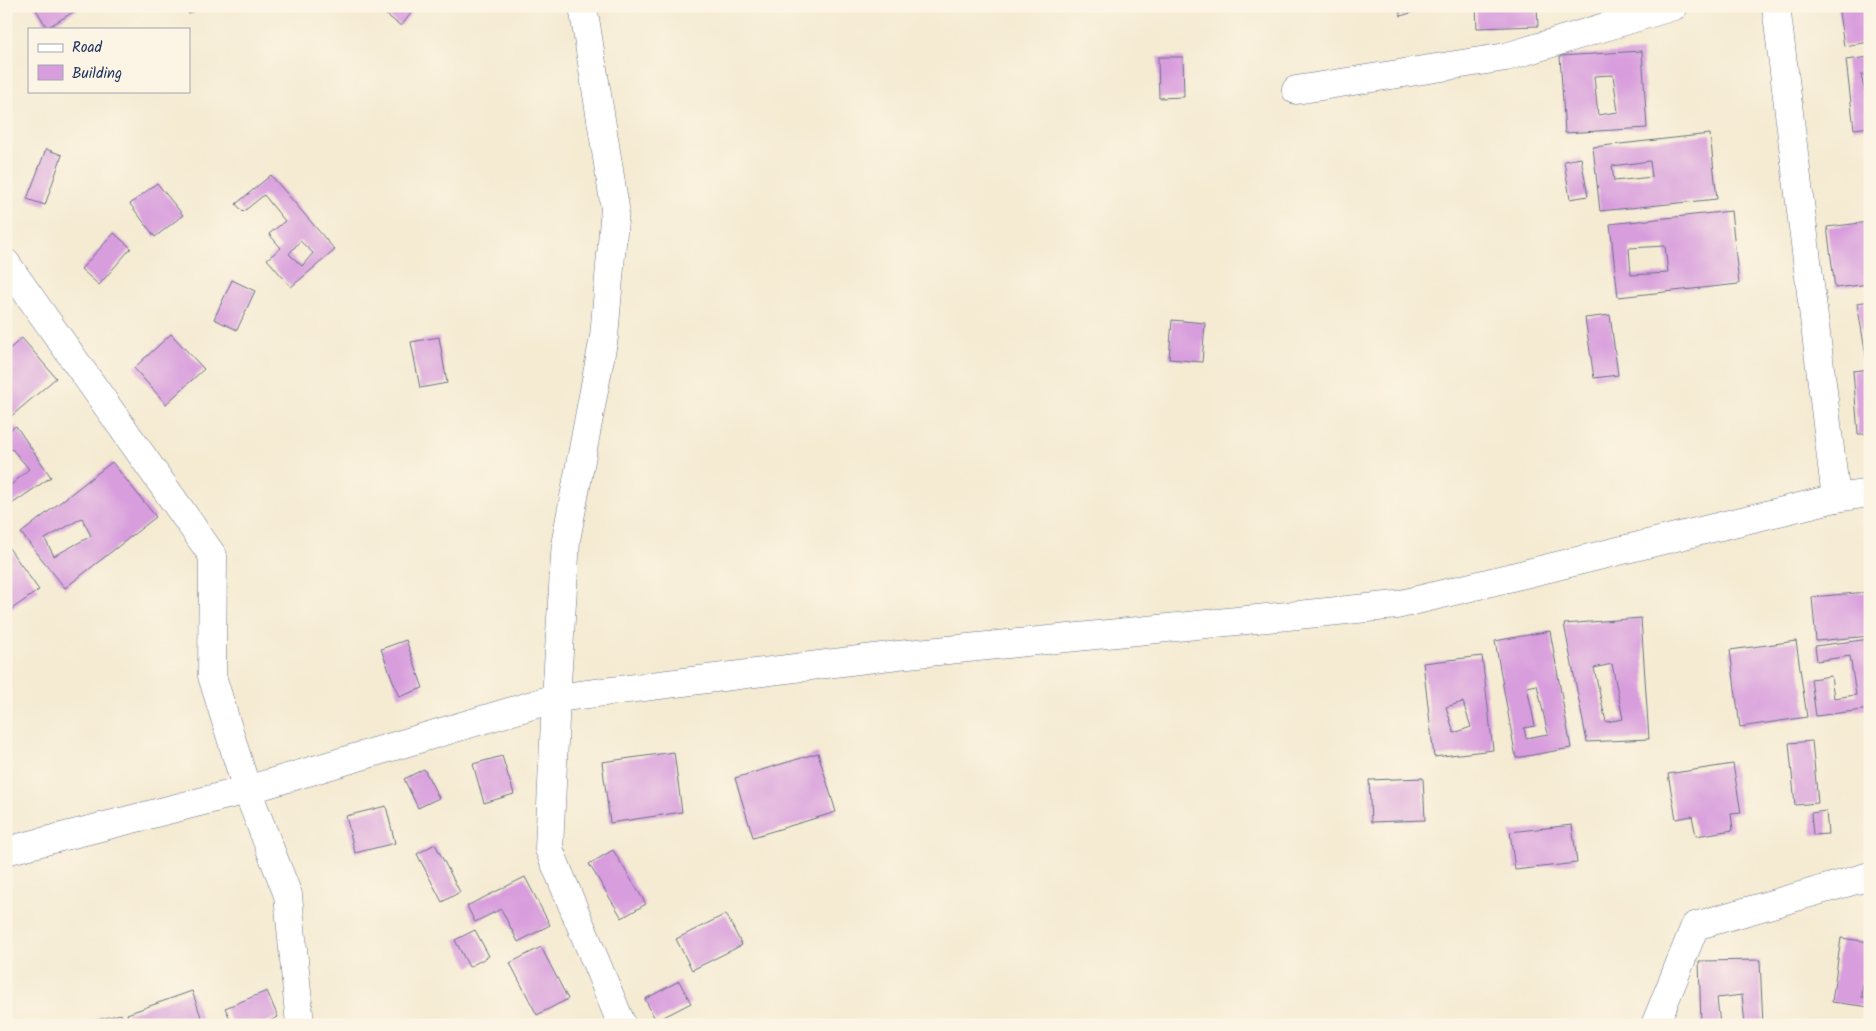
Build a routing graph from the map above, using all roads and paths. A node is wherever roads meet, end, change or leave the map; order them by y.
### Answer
1 (583, 6) edge
2 (1674, 6) edge
3 (1776, 6) edge
4 (1296, 90) dead end
5 (10, 274) edge
6 (1870, 493) edge
7 (1836, 498) junction
8 (556, 698) junction
9 (247, 790) junction
10 (6, 851) edge
11 (1870, 876) edge
12 (300, 1025) edge
13 (622, 1025) edge
14 (1655, 1025) edge

1 - 8 street
2 - 4 street
3 - 7 street
5 - 9 street
6 - 7 street
7 - 8 street
8 - 9 street
8 - 13 street
9 - 10 street
9 - 12 street
11 - 14 street

